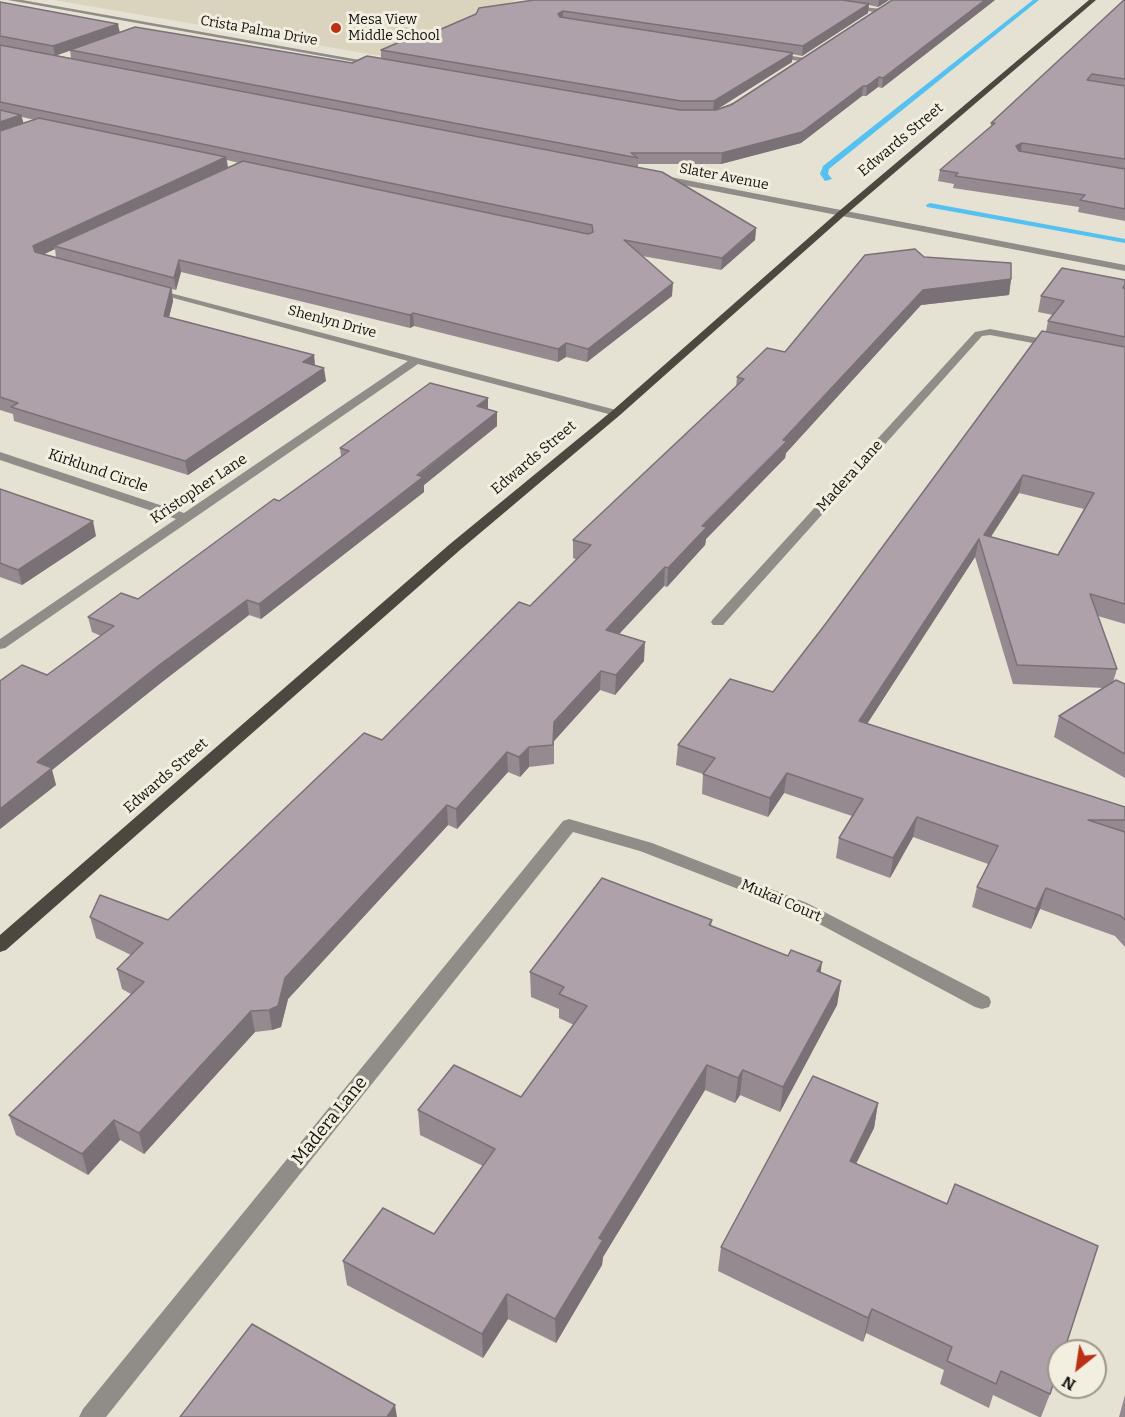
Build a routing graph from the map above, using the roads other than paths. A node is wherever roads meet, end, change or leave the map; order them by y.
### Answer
1 (11, 0) edge
2 (1093, 0) edge
3 (836, 5) edge
4 (889, 5) edge
5 (881, 11) junction
6 (871, 17) edge
7 (156, 25) junction
8 (134, 33) edge
9 (759, 53) edge
10 (814, 54) edge
11 (805, 60) junction
12 (389, 66) edge
13 (795, 66) edge
14 (646, 176) edge
15 (841, 214) junction
16 (1125, 268) edge
17 (144, 288) edge
18 (1068, 347) edge
19 (416, 360) junction
20 (616, 413) junction
21 (0, 456) edge
22 (185, 518) junction
23 (718, 622) dead end
24 (0, 645) edge
25 (569, 825) joint
26 (0, 945) edge
27 (982, 1002) dead end
28 (91, 1417) edge

1 - 7 street, Crista Palma Drive
2 - 15 main road, Edwards Street
3 - 5 street
4 - 5 street
5 - 6 street
7 - 8 street
7 - 12 street, Crista Palma Drive
9 - 11 street
10 - 11 street
11 - 13 street
14 - 15 street, Slater Avenue
15 - 16 street, Slater Avenue
15 - 20 main road, Edwards Street
17 - 19 street, Shenlyn Drive
18 - 23 street, Madera Lane
19 - 20 street, Shenlyn Drive
19 - 22 street, Kristopher Lane
20 - 26 main road, Edwards Street
21 - 22 street, Kirklund Circle
22 - 24 street, Kristopher Lane
25 - 27 street, Mukai Court
25 - 28 street, Madera Lane

